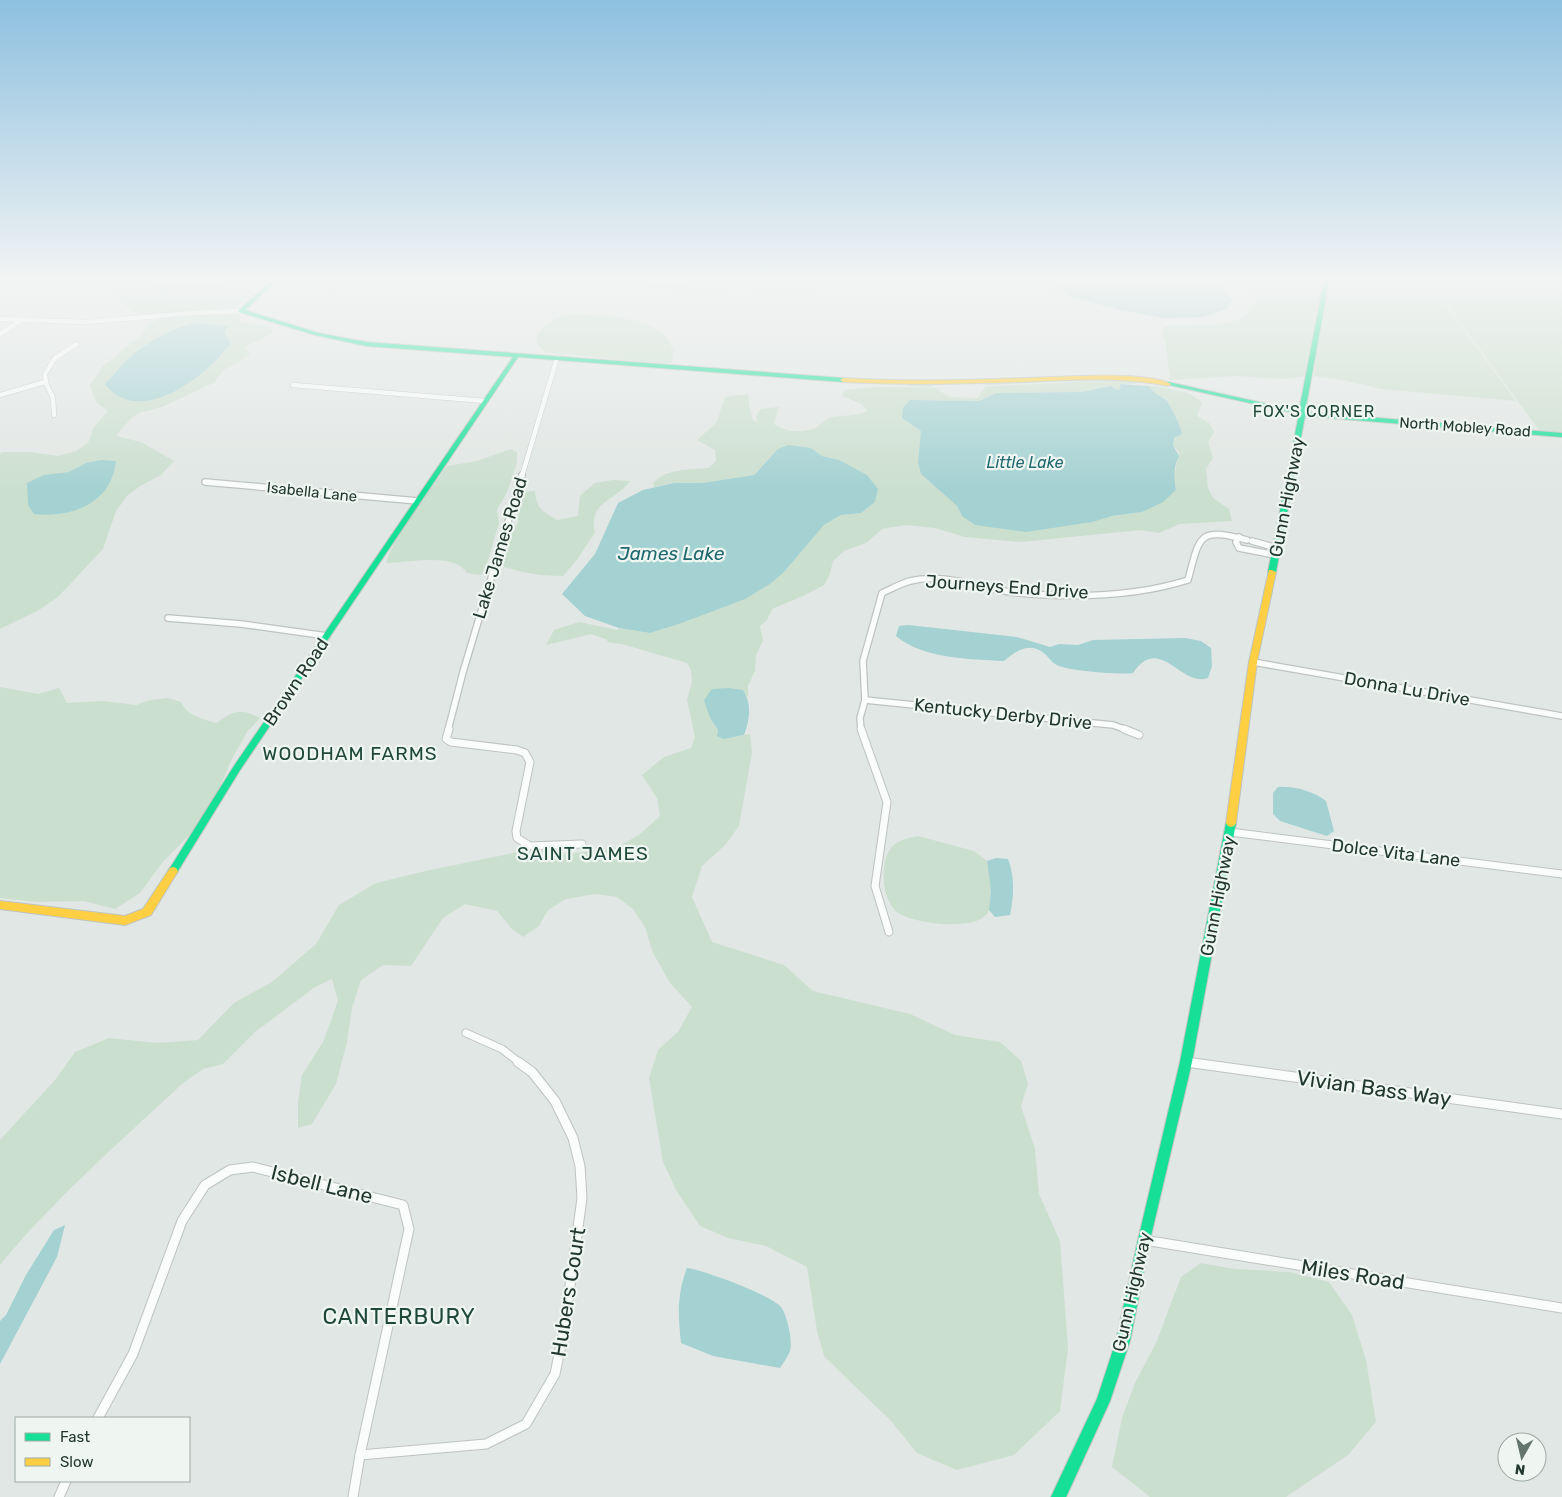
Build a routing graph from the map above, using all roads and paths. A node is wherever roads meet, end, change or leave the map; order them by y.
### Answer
1 (64, 351) edge
2 (460, 351) edge
3 (1314, 351) edge
4 (517, 355) junction
5 (557, 358) junction
6 (45, 382) junction
7 (294, 385) dead end
8 (0, 395) edge
9 (485, 401) junction
10 (1302, 414) junction
11 (54, 415) dead end
12 (1562, 435) edge
13 (205, 482) dead end
14 (418, 501) junction
15 (1239, 537) junction
16 (1276, 551) junction
17 (168, 618) dead end
18 (327, 636) junction
19 (1253, 662) junction
20 (865, 700) junction
21 (1562, 716) edge
22 (1139, 735) dead end
23 (1230, 832) junction
24 (582, 844) dead end
25 (1562, 874) edge
26 (0, 905) edge
27 (890, 932) dead end
28 (466, 1033) dead end
29 (1186, 1062) junction
30 (1562, 1114) edge
31 (1144, 1240) junction
32 (1562, 1308) edge
33 (99, 1417) edge
34 (360, 1455) junction
35 (66, 1482) edge
36 (60, 1497) edge
37 (353, 1497) edge
38 (1058, 1497) edge

1 - 6 street
2 - 4 street, North Mobley Road
3 - 10 street, Gunn Highway
4 - 5 street, North Mobley Road
4 - 9 street, Brown Road
5 - 10 street, North Mobley Road
5 - 24 street, Lake James Road
6 - 8 street
6 - 11 street
7 - 9 street
9 - 14 street, Brown Road
10 - 12 street, North Mobley Road
10 - 16 street, Gunn Highway
13 - 14 street, Isabella Lane
14 - 18 street, Brown Road
15 - 16 street, Journeys End Drive
15 - 16 street
15 - 20 street, Journeys End Drive
16 - 19 street, Gunn Highway
17 - 18 street
18 - 26 street, Brown Road
19 - 21 street, Donna Lu Drive
19 - 23 street, Gunn Highway
20 - 22 street, Kentucky Derby Drive
20 - 27 street, Journeys End Drive
23 - 25 street, Dolce Vita Lane
23 - 29 street, Gunn Highway
28 - 34 street, Hubers Court
29 - 30 street, Vivian Bass Way
29 - 31 street, Gunn Highway
31 - 32 street, Miles Road
31 - 38 street, Gunn Highway
33 - 34 street, Isbell Lane
34 - 37 street, Isbell Lane
35 - 36 street

